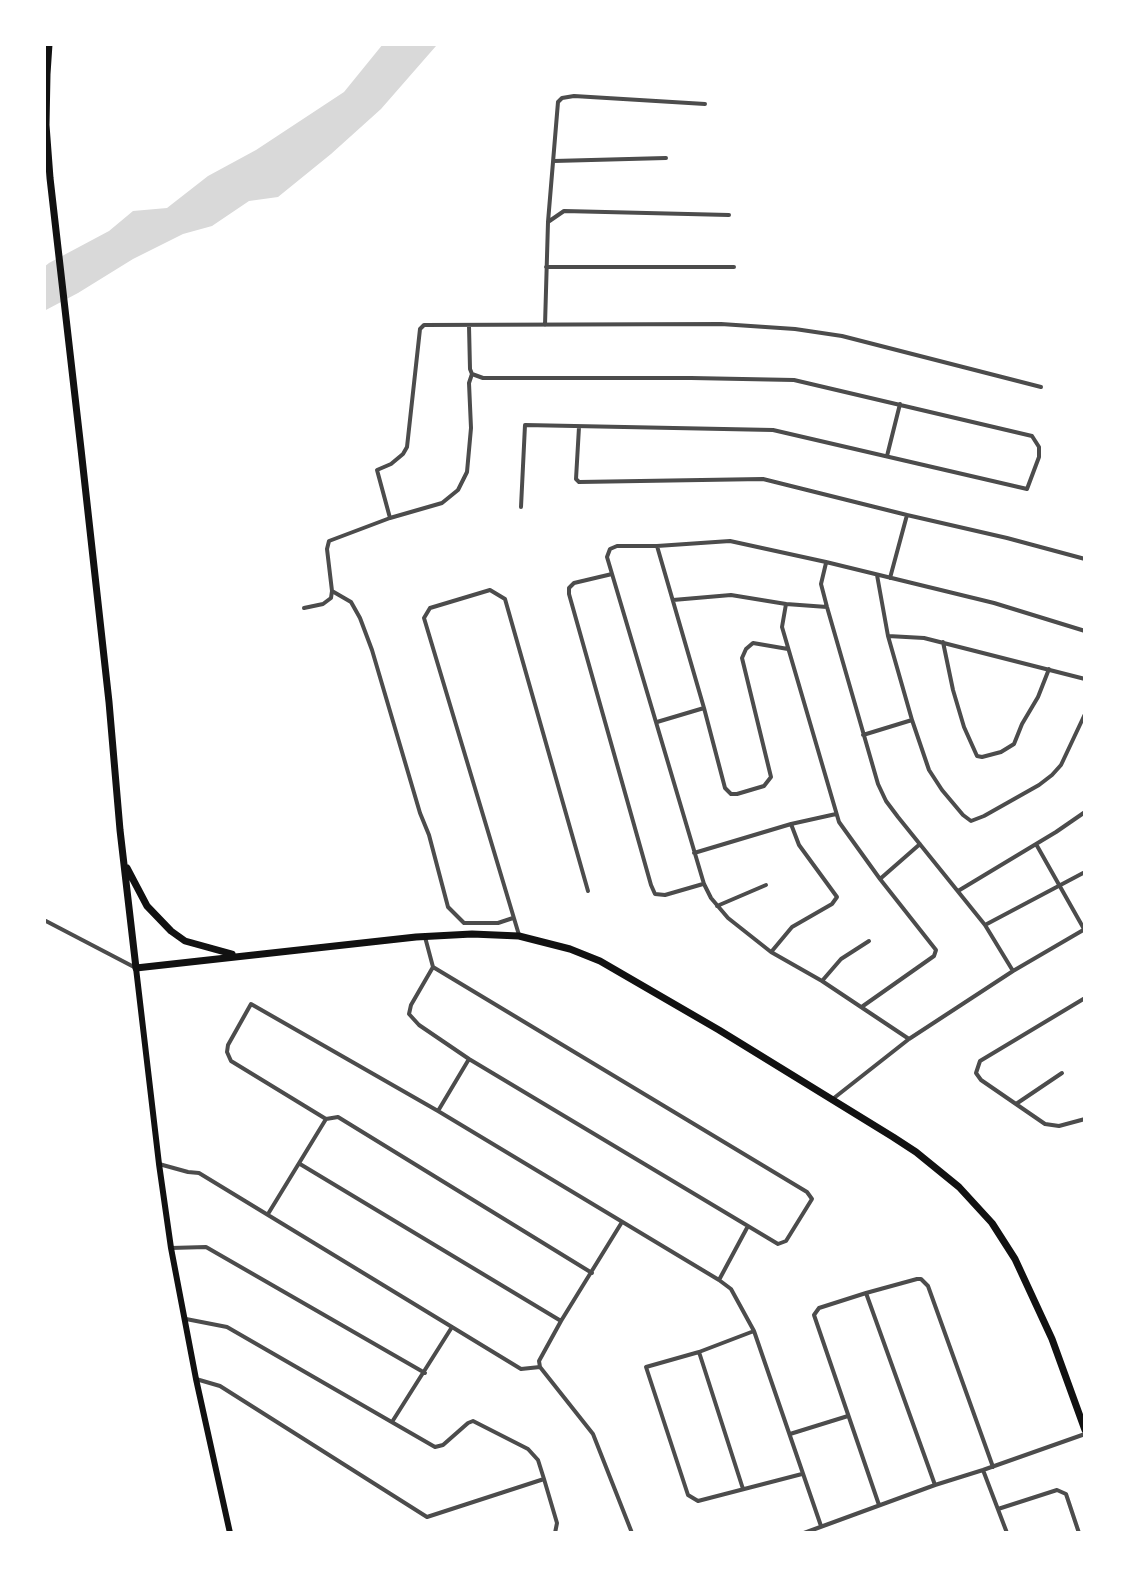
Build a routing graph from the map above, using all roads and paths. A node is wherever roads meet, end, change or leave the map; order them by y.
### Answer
1 (49, 44) edge
2 (705, 104) dead end
3 (666, 158) dead end
4 (554, 161) junction
5 (729, 215) dead end
6 (548, 222) junction
7 (546, 267) junction
8 (734, 267) dead end
9 (545, 325) junction
10 (469, 326) junction
11 (472, 374) junction
12 (1041, 387) dead end
13 (900, 404) junction
14 (579, 427) junction
15 (887, 456) junction
16 (521, 507) dead end
17 (907, 515) junction
18 (390, 518) junction
19 (657, 546) junction
20 (1085, 559) edge
21 (826, 562) junction
22 (612, 574) junction
23 (877, 575) junction
24 (890, 578) junction
25 (332, 591) junction
26 (673, 600) junction
27 (786, 604) junction
28 (827, 607) junction
29 (304, 608) dead end
30 (1085, 631) edge
31 (888, 636) junction
32 (943, 642) junction
33 (788, 649) junction
34 (1049, 669) junction
35 (1085, 679) edge
36 (704, 708) junction
37 (1085, 714) edge
38 (912, 720) junction
39 (656, 722) junction
40 (863, 735) junction
41 (1085, 812) edge
42 (836, 814) junction
43 (791, 824) junction
44 (920, 844) junction
45 (1035, 844) junction
46 (694, 853) junction
47 (123, 861) junction
48 (1085, 872) edge
49 (880, 879) junction
50 (704, 884) junction
51 (766, 885) dead end
52 (1059, 886) junction
53 (588, 891) dead end
54 (958, 891) junction
55 (717, 906) junction
56 (513, 918) junction
57 (44, 920) edge
58 (985, 925) junction
59 (1084, 929) edge
60 (519, 936) junction
61 (425, 937) junction
62 (869, 941) dead end
63 (771, 952) junction
64 (238, 956) junction
65 (433, 967) junction
66 (136, 968) junction
67 (1013, 971) junction
68 (822, 981) junction
69 (1085, 998) edge
70 (862, 1007) junction
71 (909, 1039) junction
72 (469, 1059) junction
73 (1062, 1073) dead end
74 (832, 1100) junction
75 (1016, 1104) junction
76 (438, 1111) junction
77 (326, 1119) junction
78 (1085, 1119) edge
79 (159, 1164) junction
80 (300, 1164) junction
81 (268, 1214) junction
82 (622, 1222) junction
83 (748, 1226) junction
84 (171, 1248) junction
85 (592, 1273) junction
86 (719, 1280) junction
87 (866, 1293) junction
88 (184, 1318) junction
89 (561, 1321) junction
90 (452, 1327) junction
91 (754, 1331) junction
92 (699, 1352) junction
93 (540, 1367) junction
94 (425, 1373) junction
95 (196, 1379) junction
96 (848, 1416) junction
97 (392, 1422) junction
98 (1085, 1432) edge
99 (790, 1434) junction
100 (993, 1467) junction
101 (983, 1470) junction
102 (802, 1474) junction
103 (544, 1479) junction
104 (935, 1485) junction
105 (743, 1489) junction
106 (879, 1505) junction
107 (998, 1509) junction
108 (821, 1526) junction
109 (230, 1533) edge
110 (555, 1533) edge
111 (632, 1533) edge
112 (804, 1533) edge
113 (1007, 1533) edge
114 (1079, 1533) edge

1 - 47 main road
2 - 4 street
3 - 4 street
4 - 6 street
5 - 6 street
6 - 7 street
7 - 8 street
7 - 9 street
9 - 10 street
9 - 12 street
10 - 11 street
10 - 18 street
11 - 13 street
11 - 18 street
13 - 15 street
13 - 15 street
14 - 15 street
14 - 16 street
14 - 17 street
17 - 20 street
17 - 24 street
18 - 25 street
19 - 21 street
19 - 22 street
19 - 26 street
21 - 23 street
21 - 28 street
22 - 39 street
22 - 50 street
23 - 24 street
23 - 31 street
24 - 30 street
25 - 29 street
25 - 56 street
26 - 27 street
26 - 36 street
27 - 28 street
27 - 33 street
28 - 40 street
31 - 32 street
31 - 38 street
32 - 34 street
32 - 34 street
33 - 36 street
33 - 42 street
34 - 35 street
36 - 39 street
37 - 38 street
38 - 40 street
39 - 46 street
40 - 44 street
41 - 45 street
42 - 43 street
42 - 49 street
43 - 46 street
43 - 63 street
44 - 49 street
44 - 54 street
45 - 52 street
45 - 54 street
46 - 50 street
47 - 64 main road
47 - 66 main road
48 - 52 street
49 - 70 street
50 - 55 street
51 - 55 street
52 - 58 street
52 - 59 street
53 - 56 street
54 - 58 street
55 - 63 street
56 - 60 street
57 - 66 street
58 - 67 street
59 - 67 street
60 - 61 main road
60 - 74 main road
61 - 64 main road
61 - 65 street
62 - 68 street
63 - 68 street
64 - 66 main road
65 - 72 street
65 - 83 street
66 - 79 main road
67 - 71 street
68 - 70 street
69 - 75 street
70 - 71 street
71 - 74 street
72 - 76 street
72 - 83 street
73 - 75 street
74 - 98 main road
75 - 78 street
76 - 77 street
76 - 82 street
77 - 80 street
77 - 85 street
79 - 81 street
79 - 84 main road
80 - 81 street
80 - 89 street
81 - 90 street
82 - 85 street
82 - 86 street
83 - 86 street
84 - 88 main road
84 - 94 street
85 - 89 street
86 - 91 street
87 - 96 street
87 - 100 street
87 - 104 street
88 - 95 main road
88 - 97 street
89 - 93 street
90 - 93 street
90 - 94 street
91 - 92 street
91 - 99 street
92 - 105 street
92 - 105 street
93 - 111 street
94 - 97 street
95 - 103 street
95 - 109 main road
96 - 99 street
96 - 106 street
97 - 103 street
98 - 100 street
99 - 102 street
100 - 101 street
101 - 104 street
101 - 107 street
102 - 105 street
102 - 108 street
103 - 110 street
104 - 106 street
106 - 108 street
107 - 113 street
107 - 114 street
108 - 112 street

